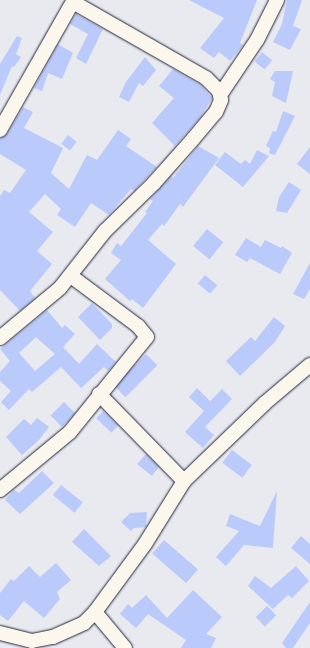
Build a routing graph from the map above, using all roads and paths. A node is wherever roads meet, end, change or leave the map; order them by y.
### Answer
1 (277, 0) edge
2 (73, 1) edge
3 (220, 95) junction
4 (0, 130) edge
5 (71, 276) junction
6 (0, 338) edge
7 (310, 365) edge
8 (99, 394) junction
9 (184, 481) junction
10 (0, 490) edge
11 (95, 612) junction
12 (0, 633) edge
13 (13, 644) edge
14 (125, 648) edge

1 - 3 street
2 - 3 street
2 - 4 street
3 - 5 street
5 - 6 street
5 - 8 street
7 - 9 street
8 - 9 street
8 - 10 street
9 - 11 street
11 - 13 street
11 - 14 street
12 - 13 street

